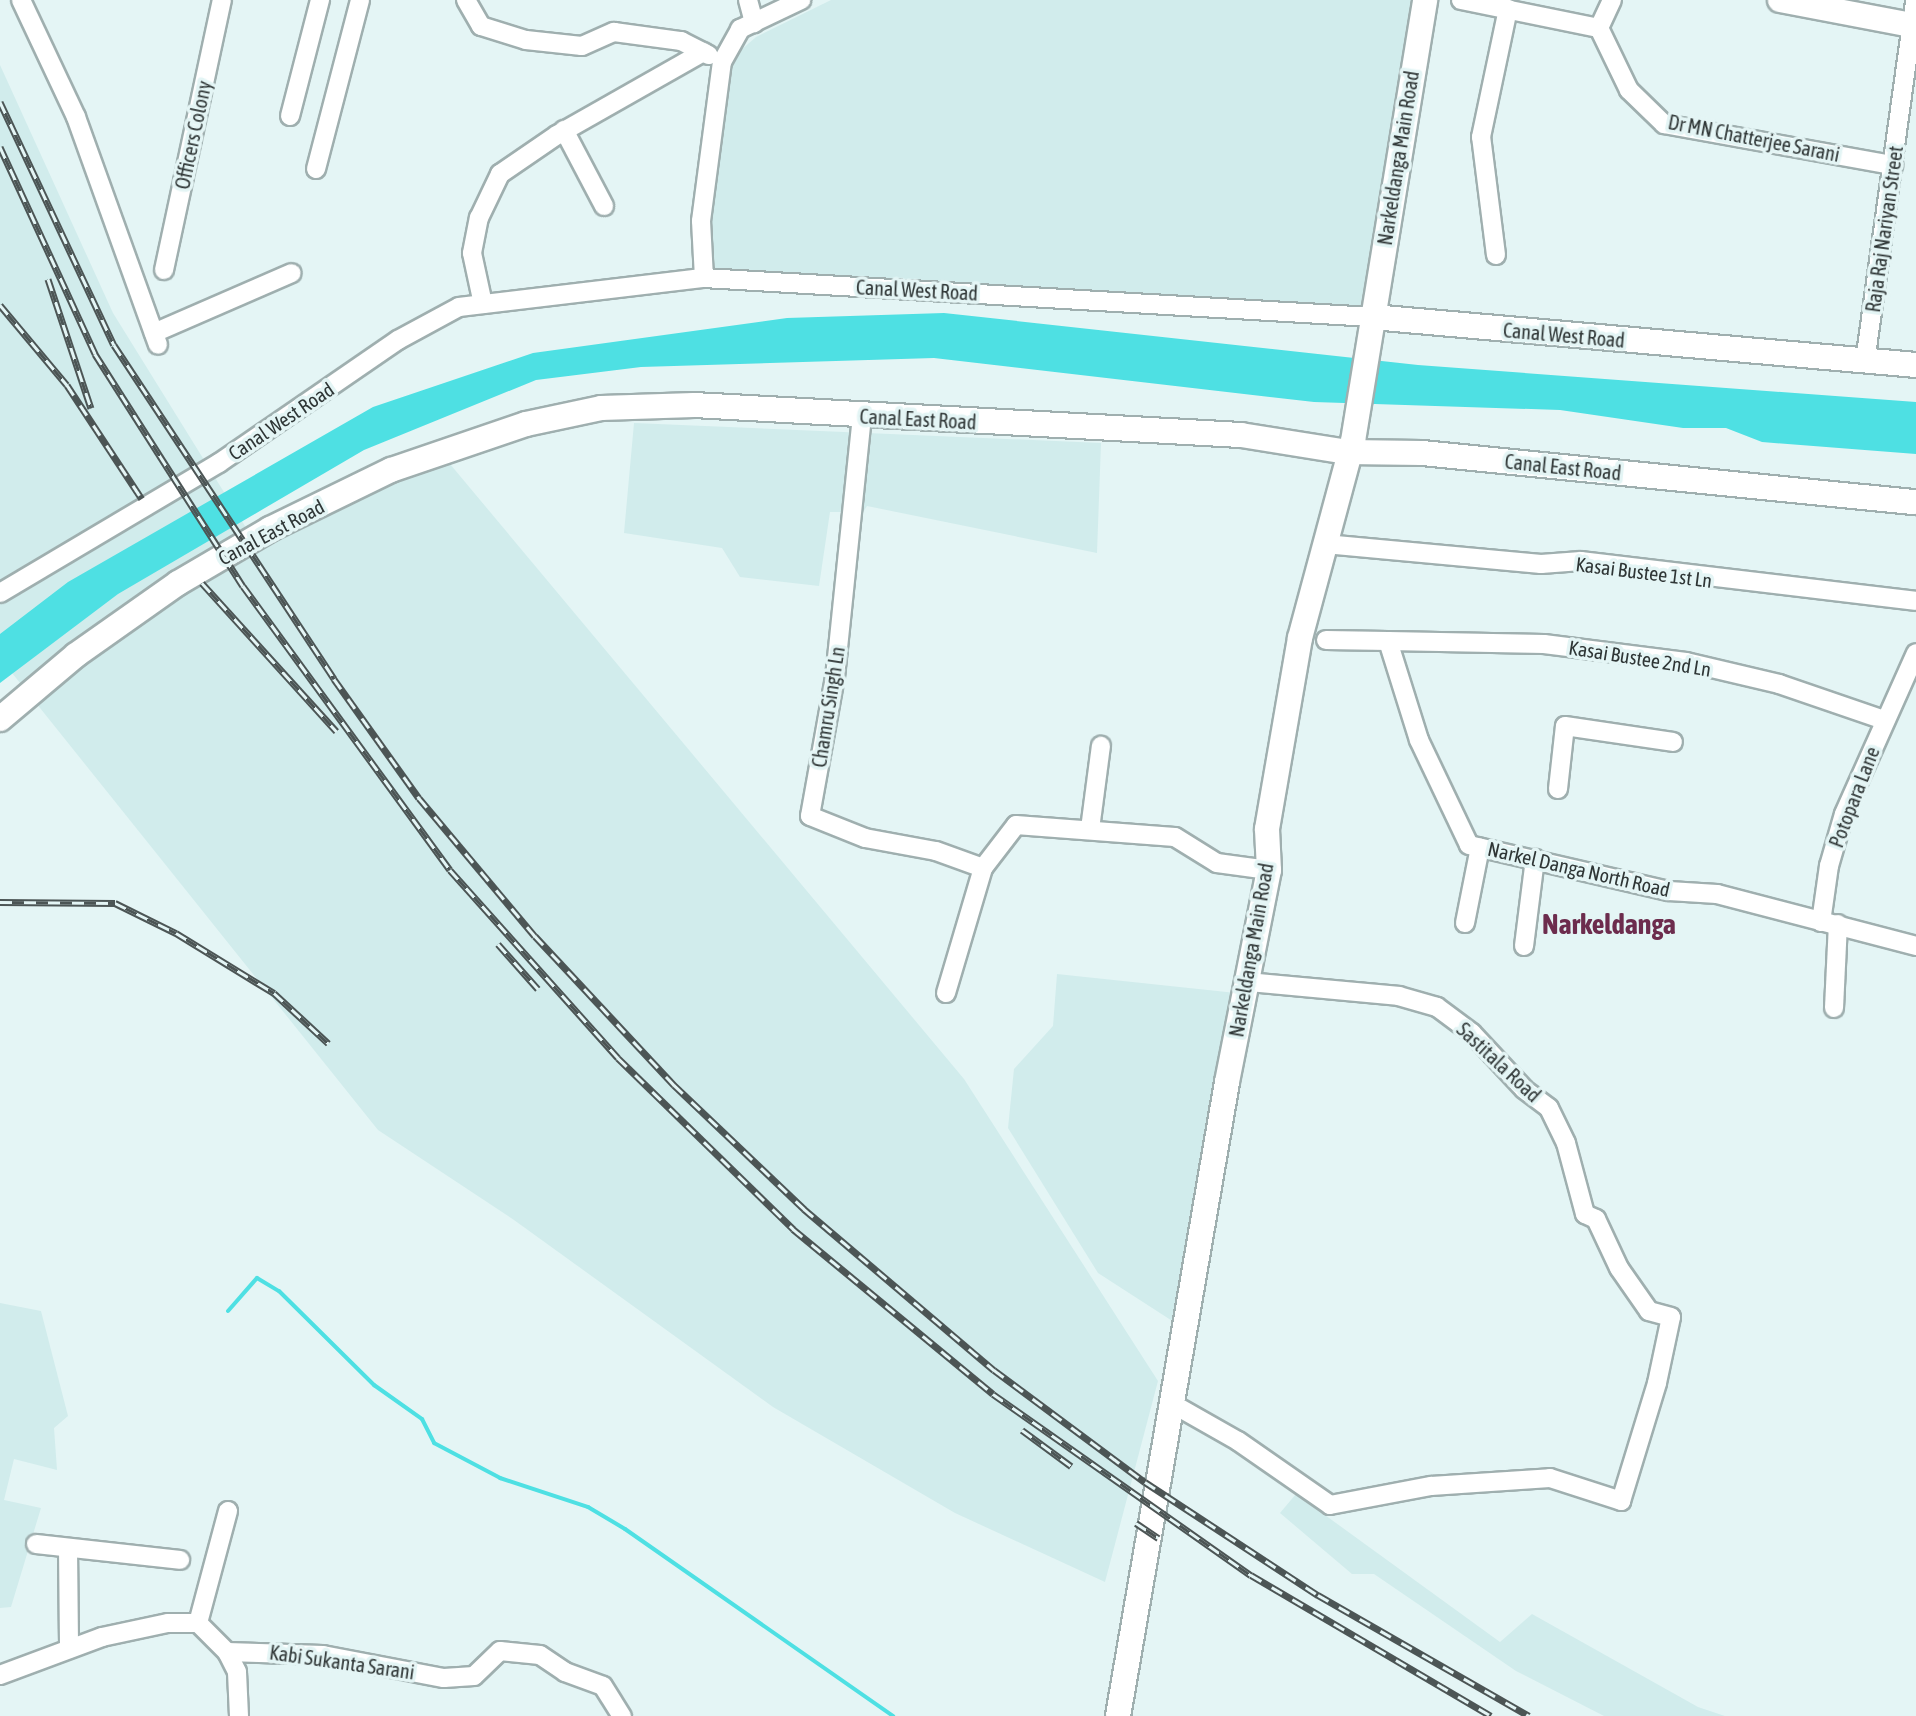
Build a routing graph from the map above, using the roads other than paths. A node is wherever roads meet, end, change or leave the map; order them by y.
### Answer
1 (21, 0) edge
2 (222, 0) edge
3 (320, 0) edge
4 (360, 0) edge
5 (466, 0) edge
6 (748, 0) edge
7 (801, 0) edge
8 (1425, 0) edge
9 (1461, 0) edge
10 (1612, 0) edge
11 (1780, 0) edge
12 (1915, 0) edge
13 (1508, 9) junction
14 (754, 23) junction
15 (1914, 25) edge
16 (1599, 28) junction
17 (703, 52) junction
18 (722, 62) junction
19 (290, 116) dead end
20 (564, 130) junction
21 (1893, 165) junction
22 (316, 169) dead end
23 (604, 206) dead end
24 (1496, 255) dead end
25 (164, 270) dead end
26 (292, 273) dead end
27 (704, 278) junction
28 (483, 304) junction
29 (1370, 327) junction
30 (1865, 362) junction
31 (1916, 365) edge
32 (862, 416) junction
33 (1350, 446) junction
34 (1916, 502) edge
35 (1325, 544) junction
36 (0, 593) edge
37 (1916, 601) edge
38 (1326, 640) dead end
39 (1388, 641) junction
40 (1916, 653) edge
41 (0, 719) edge
42 (1884, 720) junction
43 (1673, 742) dead end
44 (1101, 746) dead end
45 (1558, 789) dead end
46 (1090, 829) junction
47 (1480, 847) junction
48 (1535, 859) junction
49 (983, 868) junction
50 (1269, 870) junction
51 (1465, 923) dead end
52 (1830, 923) junction
53 (1524, 946) dead end
54 (1916, 946) edge
55 (1248, 982) junction
56 (946, 993) dead end
57 (1834, 1008) dead end
58 (1171, 1403) junction
59 (228, 1511) dead end
60 (36, 1544) dead end
61 (68, 1548) junction
62 (180, 1560) dead end
63 (198, 1623) junction
64 (69, 1649) junction
65 (227, 1652) junction
66 (0, 1675) edge
67 (239, 1716) edge
68 (622, 1716) edge
69 (1118, 1716) edge

1 - 26 street
2 - 25 street, Officers Colony
3 - 19 street
4 - 22 street
5 - 17 street
6 - 14 street
7 - 14 street
8 - 29 main road, Narkeldanga Main Road
9 - 13 street
10 - 16 street
11 - 15 main road
12 - 15 street, Raja Raj Nariyan Street
13 - 16 street
13 - 24 street
14 - 18 street
15 - 21 street, Raja Raj Nariyan Street
16 - 21 street, Dr MN Chatterjee Sarani
17 - 18 street
17 - 20 street
18 - 27 street
20 - 23 street
20 - 28 street
21 - 30 street, Raja Raj Nariyan Street
27 - 28 street, Canal West Road
27 - 29 street, Canal West Road
28 - 36 street, Canal West Road
29 - 30 main road, Canal West Road
29 - 33 main road, Narkeldanga Main Road
30 - 31 main road, Canal West Road
32 - 33 main road, Canal East Road
32 - 41 main road, Canal East Road
32 - 49 street, Chamru Singh Ln
33 - 34 main road, Canal East Road
33 - 35 main road, Narkeldanga Main Road
35 - 37 street, Kasai Bustee 1st Ln
35 - 50 main road, Narkeldanga Main Road
38 - 39 street
39 - 42 street, Kasai Bustee 2nd Ln
39 - 47 street, Narkel Danga North Road
40 - 42 street, Potopara Lane
42 - 52 street, Potopara Lane
43 - 45 street
44 - 46 street
46 - 49 street
46 - 50 street
47 - 48 street, Narkel Danga North Road
47 - 51 street
48 - 52 street, Narkel Danga North Road
48 - 53 street
49 - 56 street
50 - 55 main road, Narkeldanga Main Road
52 - 54 street, Narkel Danga North Road
52 - 57 street, Potopara Lane
55 - 58 main road, Narkeldanga Main Road
55 - 58 street, Sastitala Road
58 - 69 main road, Narkeldanga Main Road
59 - 63 street
60 - 61 street
61 - 62 street
61 - 64 street
63 - 64 street
63 - 65 street
64 - 66 street
65 - 67 street
65 - 68 street, Kabi Sukanta Sarani

